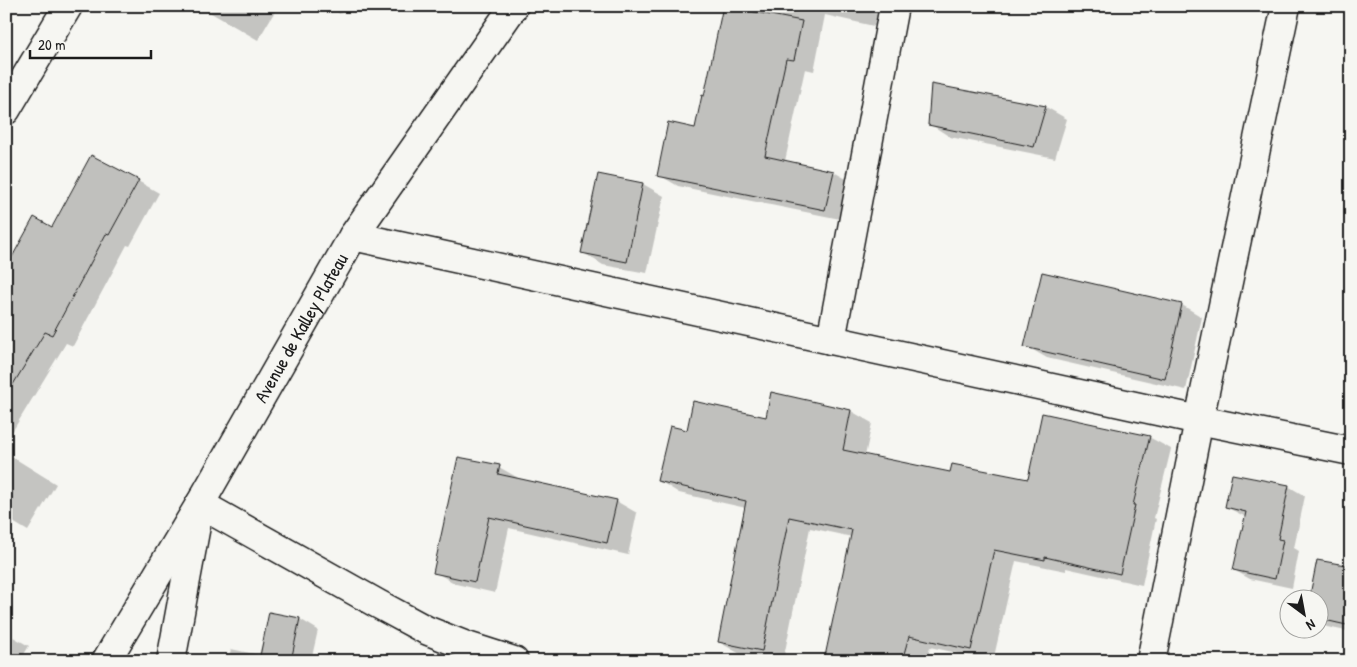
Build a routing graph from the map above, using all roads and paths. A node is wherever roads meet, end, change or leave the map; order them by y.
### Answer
1 (68, 6) edge
2 (514, 6) edge
3 (894, 6) edge
4 (1286, 6) edge
5 (6, 110) edge
6 (353, 236) junction
7 (831, 340) junction
8 (1199, 420) junction
9 (1351, 450) edge
10 (200, 504) junction
11 (106, 661) edge
12 (171, 661) edge
13 (514, 661) edge
14 (1151, 661) edge

1 - 5 street
2 - 6 street, Avenue de Kalley Plateau
3 - 7 street
4 - 8 street
6 - 7 street
6 - 10 street, Avenue de Kalley Plateau
7 - 8 street
8 - 9 street
8 - 14 street
10 - 11 street, Avenue de Kalley Plateau
10 - 12 street
10 - 13 street

